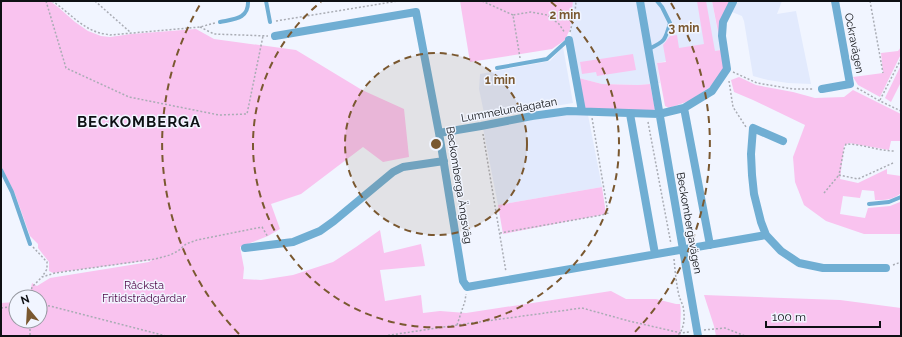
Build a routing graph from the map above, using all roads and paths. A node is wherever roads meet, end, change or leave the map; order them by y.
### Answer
1 (4, 1) edge
2 (46, 1) edge
3 (52, 1) edge
4 (95, 1) edge
5 (248, 1) edge
6 (266, 1) edge
7 (398, 1) edge
8 (482, 1) edge
9 (576, 1) edge
10 (640, 1) edge
11 (657, 1) edge
12 (835, 1) edge
13 (870, 1) edge
14 (1, 2) edge
15 (733, 2) edge
16 (513, 15) junction
17 (220, 22) joint
18 (270, 22) joint
19 (200, 26) junction
20 (130, 32) junction
21 (263, 36) junction
22 (275, 36) joint
23 (569, 40) junction
24 (648, 50) junction
25 (901, 59) edge
26 (521, 64) junction
27 (496, 68) dead end
28 (727, 69) junction
29 (883, 73) dead end
30 (850, 84) junction
31 (822, 89) joint
32 (880, 101) junction
33 (684, 108) junction
34 (901, 111) edge
35 (582, 112) junction
36 (591, 112) junction
37 (630, 114) junction
38 (646, 114) junction
39 (659, 114) junction
40 (482, 126) junction
41 (439, 133) junction
42 (752, 137) junction
43 (783, 141) dead end
44 (895, 151) dead end
45 (444, 161) junction
46 (894, 163) dead end
47 (1, 170) edge
48 (839, 175) junction
49 (824, 193) dead end
50 (901, 197) edge
51 (869, 204) dead end
52 (500, 233) junction
53 (766, 235) junction
54 (30, 244) joint
55 (273, 245) junction
56 (710, 245) junction
57 (245, 248) dead end
58 (683, 249) junction
59 (673, 251) junction
60 (655, 254) junction
61 (886, 268) dead end
62 (42, 277) junction
63 (507, 280) junction
64 (467, 287) junction
65 (32, 289) edge
66 (48, 306) edge
67 (457, 325) junction
68 (681, 332) junction
69 (697, 333) edge
70 (166, 336) edge
71 (384, 336) edge
72 (678, 336) edge
73 (745, 336) edge

1 - 14 path
2 - 21 path
3 - 20 path
4 - 20 path
5 - 17 lane
6 - 18 lane
7 - 18 path
8 - 16 path
9 - 23 path
10 - 24 street, Beckombergavägen
11 - 24 lane
12 - 30 street, Ockravägen
13 - 29 path
15 - 28 street
16 - 23 path
16 - 26 path
17 - 19 path
19 - 20 path
19 - 21 path
21 - 22 path
22 - 41 street, Beckomberga Ängsväg
23 - 26 lane
23 - 35 street
24 - 39 street, Beckombergavägen
25 - 32 path
26 - 27 lane
28 - 31 path
28 - 33 street
28 - 42 path
30 - 31 street, Ockravägen
30 - 32 path
32 - 34 path
33 - 39 street
33 - 56 street, Beckombergavägen
35 - 36 street, Lummelundagatan
35 - 40 street, Lummelundagatan
36 - 37 street, Lummelundagatan
36 - 52 path
37 - 38 street, Lummelundagatan
37 - 60 street
38 - 39 street, Lummelundagatan
38 - 59 path
39 - 58 street, Beckombergavägen
40 - 41 street, Lummelundagatan
40 - 52 path
41 - 45 street, Beckomberga Ängsväg
42 - 43 street
42 - 53 street
44 - 48 path
45 - 55 street
45 - 64 street, Beckomberga Ängsväg
46 - 48 path
47 - 54 lane
48 - 49 path
50 - 51 lane
52 - 63 path
53 - 56 street
53 - 61 street
54 - 62 path
55 - 57 street
55 - 62 path
56 - 58 street
58 - 59 street
58 - 69 street, Beckombergavägen
59 - 60 street
59 - 68 path
60 - 63 street
62 - 65 path
63 - 64 street
64 - 67 path
66 - 70 path
67 - 68 path
67 - 71 path
68 - 69 path
68 - 72 path
69 - 73 path

